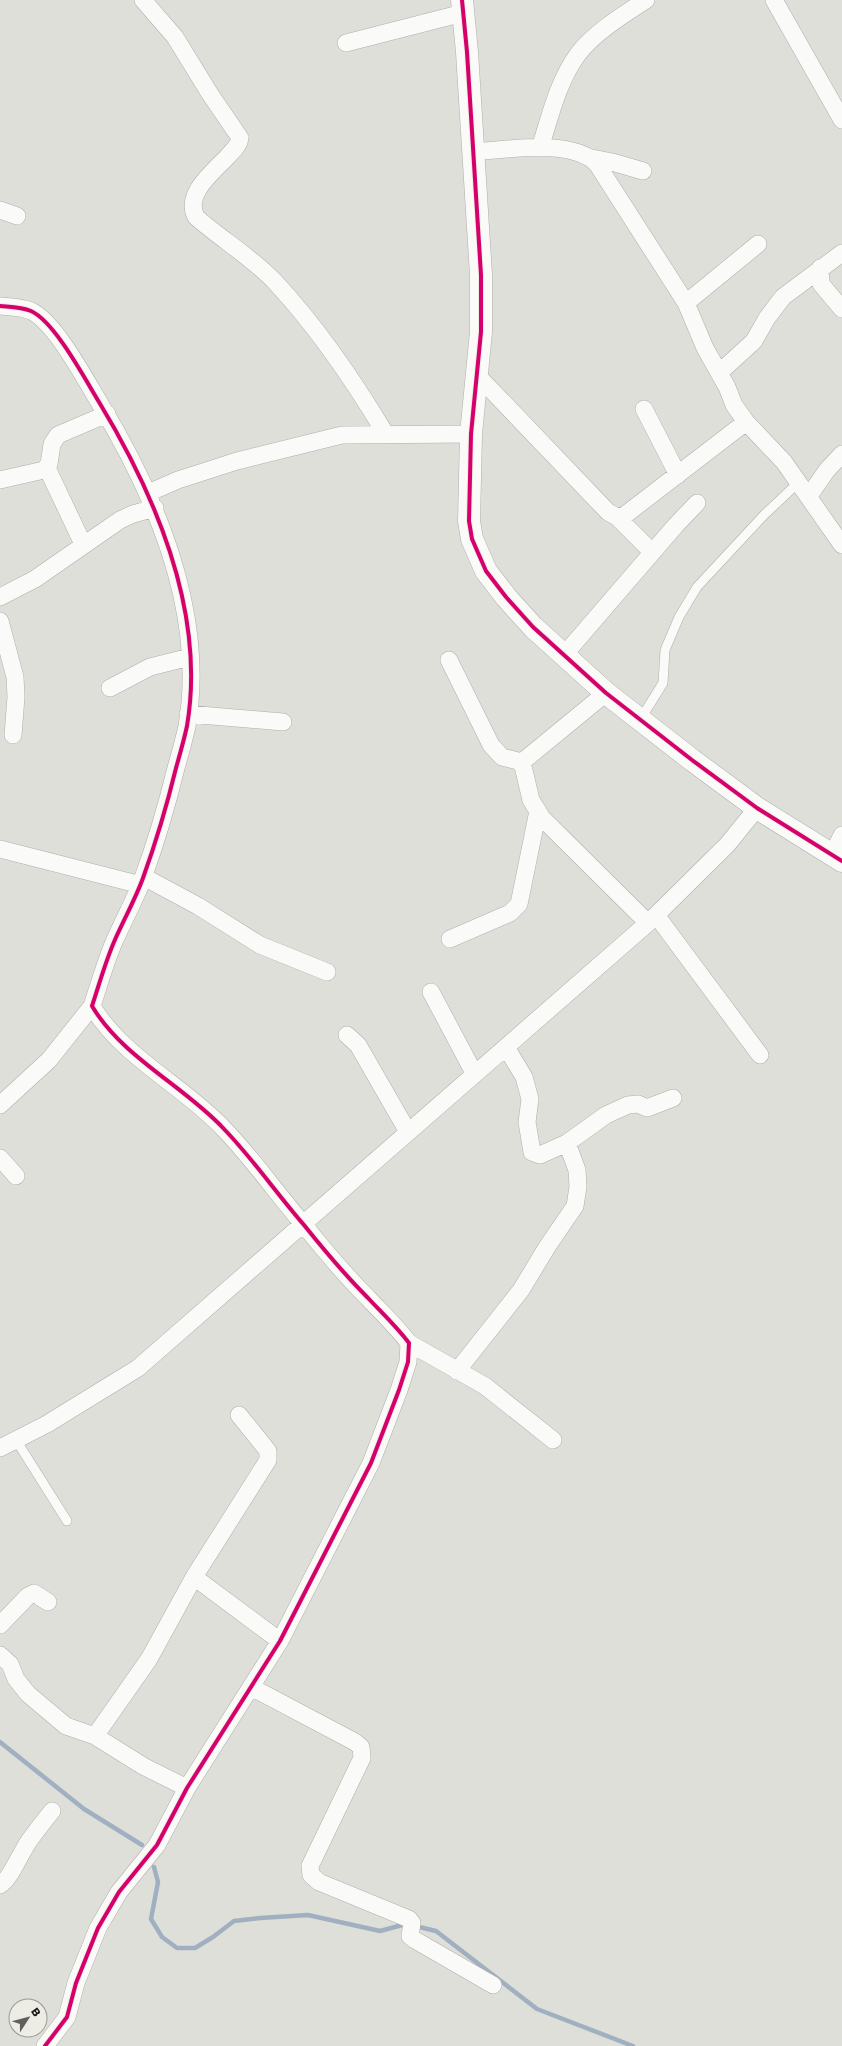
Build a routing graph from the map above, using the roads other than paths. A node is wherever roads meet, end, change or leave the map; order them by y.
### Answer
1 (143, 0) edge
2 (646, 0) edge
3 (774, 0) edge
4 (462, 6) edge
5 (346, 43) dead end
6 (842, 120) edge
7 (540, 148) junction
8 (472, 152) junction
9 (592, 158) junction
10 (643, 172) dead end
11 (0, 210) edge
12 (16, 216) dead end
13 (758, 244) dead end
14 (842, 252) edge
15 (820, 268) junction
16 (686, 303) junction
17 (0, 306) edge
18 (842, 309) edge
19 (719, 373) junction
20 (477, 375) junction
21 (644, 409) dead end
22 (107, 414) junction
23 (746, 422) junction
24 (385, 433) junction
25 (471, 434) junction
26 (842, 454) edge
27 (47, 468) junction
28 (678, 475) junction
29 (0, 480) edge
30 (800, 482) junction
31 (809, 496) junction
32 (151, 500) junction
33 (697, 503) dead end
34 (617, 517) junction
35 (83, 544) junction
36 (842, 545) edge
37 (652, 552) junction
38 (0, 597) edge
39 (0, 621) edge
40 (564, 655) junction
41 (190, 657) junction
42 (449, 660) dead end
43 (110, 688) dead end
44 (606, 693) junction
45 (188, 714) junction
46 (640, 720) junction
47 (283, 722) dead end
48 (12, 735) dead end
49 (522, 762) junction
50 (757, 808) junction
51 (538, 811) junction
52 (842, 835) edge
53 (0, 849) edge
54 (837, 858) edge
55 (142, 881) junction
56 (652, 919) junction
57 (450, 939) dead end
58 (327, 972) dead end
59 (431, 992) dead end
60 (92, 1006) junction
61 (347, 1035) dead end
62 (506, 1047) junction
63 (760, 1055) dead end
64 (474, 1073) junction
65 (673, 1098) dead end
66 (0, 1105) edge
67 (408, 1132) junction
68 (567, 1143) junction
69 (0, 1158) edge
70 (16, 1176) dead end
71 (303, 1225) junction
72 (409, 1342) junction
73 (457, 1371) junction
74 (239, 1415) dead end
75 (16, 1440) junction
76 (553, 1440) dead end
77 (0, 1448) edge
78 (67, 1521) dead end
79 (194, 1577) junction
80 (48, 1602) dead end
81 (0, 1625) edge
82 (280, 1641) junction
83 (0, 1655) edge
84 (253, 1688) junction
85 (95, 1736) junction
86 (187, 1788) junction
87 (52, 1811) dead end
88 (0, 1885) edge
89 (494, 1985) dead end
90 (45, 2046) edge

1 - 24 street
2 - 7 street
3 - 6 street
4 - 5 street
4 - 8 street
7 - 8 street
7 - 9 street
8 - 20 street
9 - 10 street
9 - 16 street
11 - 12 street
13 - 16 street
14 - 15 street
15 - 18 street
15 - 19 street
16 - 19 street
17 - 22 street
19 - 23 street
20 - 25 street
20 - 34 street
21 - 28 street
22 - 27 street
22 - 32 street
23 - 28 street
23 - 30 street
24 - 25 street
24 - 32 street
25 - 40 street
26 - 31 street
27 - 29 street
27 - 35 street
28 - 34 street
30 - 31 street
30 - 46 lane
31 - 36 street
32 - 35 street
32 - 41 street
33 - 37 street
34 - 37 street
35 - 38 street
37 - 40 street
39 - 48 street
40 - 44 street
41 - 43 street
41 - 45 street
42 - 49 street
44 - 46 street
44 - 49 street
45 - 47 street
45 - 55 street
46 - 50 street
49 - 51 street
50 - 54 street
50 - 56 street
51 - 56 street
51 - 57 street
52 - 54 street
53 - 55 street
55 - 58 street
55 - 60 street
56 - 62 street
56 - 63 street
59 - 64 street
60 - 66 street
60 - 71 street
61 - 67 street
62 - 64 street
62 - 68 street
64 - 67 street
65 - 68 street
67 - 71 street
68 - 73 street
69 - 70 street
71 - 72 street
71 - 75 street
72 - 73 street
72 - 82 street
73 - 76 street
74 - 79 street
75 - 77 street
75 - 78 lane
79 - 82 street
79 - 85 street
80 - 81 street
82 - 84 street
83 - 85 street
84 - 86 street
84 - 89 street
85 - 86 street
86 - 90 street
87 - 88 street

